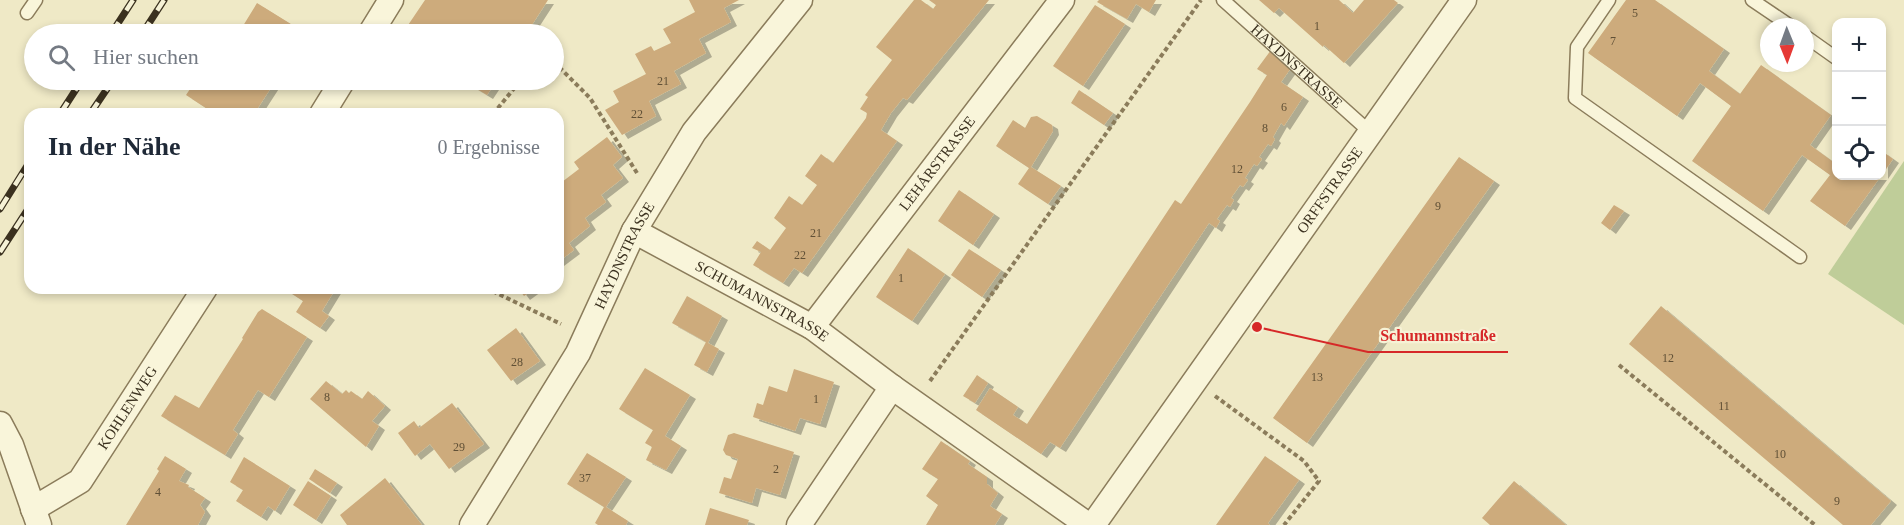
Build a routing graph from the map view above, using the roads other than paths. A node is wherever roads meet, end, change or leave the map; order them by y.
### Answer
1 (36, 0) edge
2 (391, 0) edge
3 (800, 0) edge
4 (1062, 0) edge
5 (1223, 0) edge
6 (1464, 0) edge
7 (1609, 0) edge
8 (1752, 0) edge
9 (27, 13) dead end
10 (1779, 18) edge
11 (376, 24) edge
12 (1814, 42) edge
13 (1832, 55) edge
14 (337, 90) edge
15 (326, 108) edge
16 (1371, 133) junction
17 (634, 231) junction
18 (1800, 257) dead end
19 (201, 294) edge
20 (812, 327) junction
21 (892, 387) junction
22 (0, 424) edge
23 (36, 517) edge
24 (472, 525) edge
25 (799, 525) edge
26 (1088, 525) edge
27 (1093, 525) edge

1 - 9 lane
2 - 11 street
3 - 17 street, HAYDNSTRASSE
4 - 20 street, LEHÁRSTRASSE
5 - 16 lane, HAYDNSTRASSE
6 - 16 street, ORFFSTRASSE
7 - 18 lane
8 - 10 lane
12 - 13 lane
14 - 15 street
16 - 27 street, ORFFSTRASSE
17 - 20 street, SCHUMANNSTRASSE
17 - 24 street, HAYDNSTRASSE
19 - 23 street, KOHLENWEG
20 - 21 street, SCHUMANNSTRASSE
21 - 25 street
21 - 26 street, SCHUMANNSTRASSE
22 - 23 street

